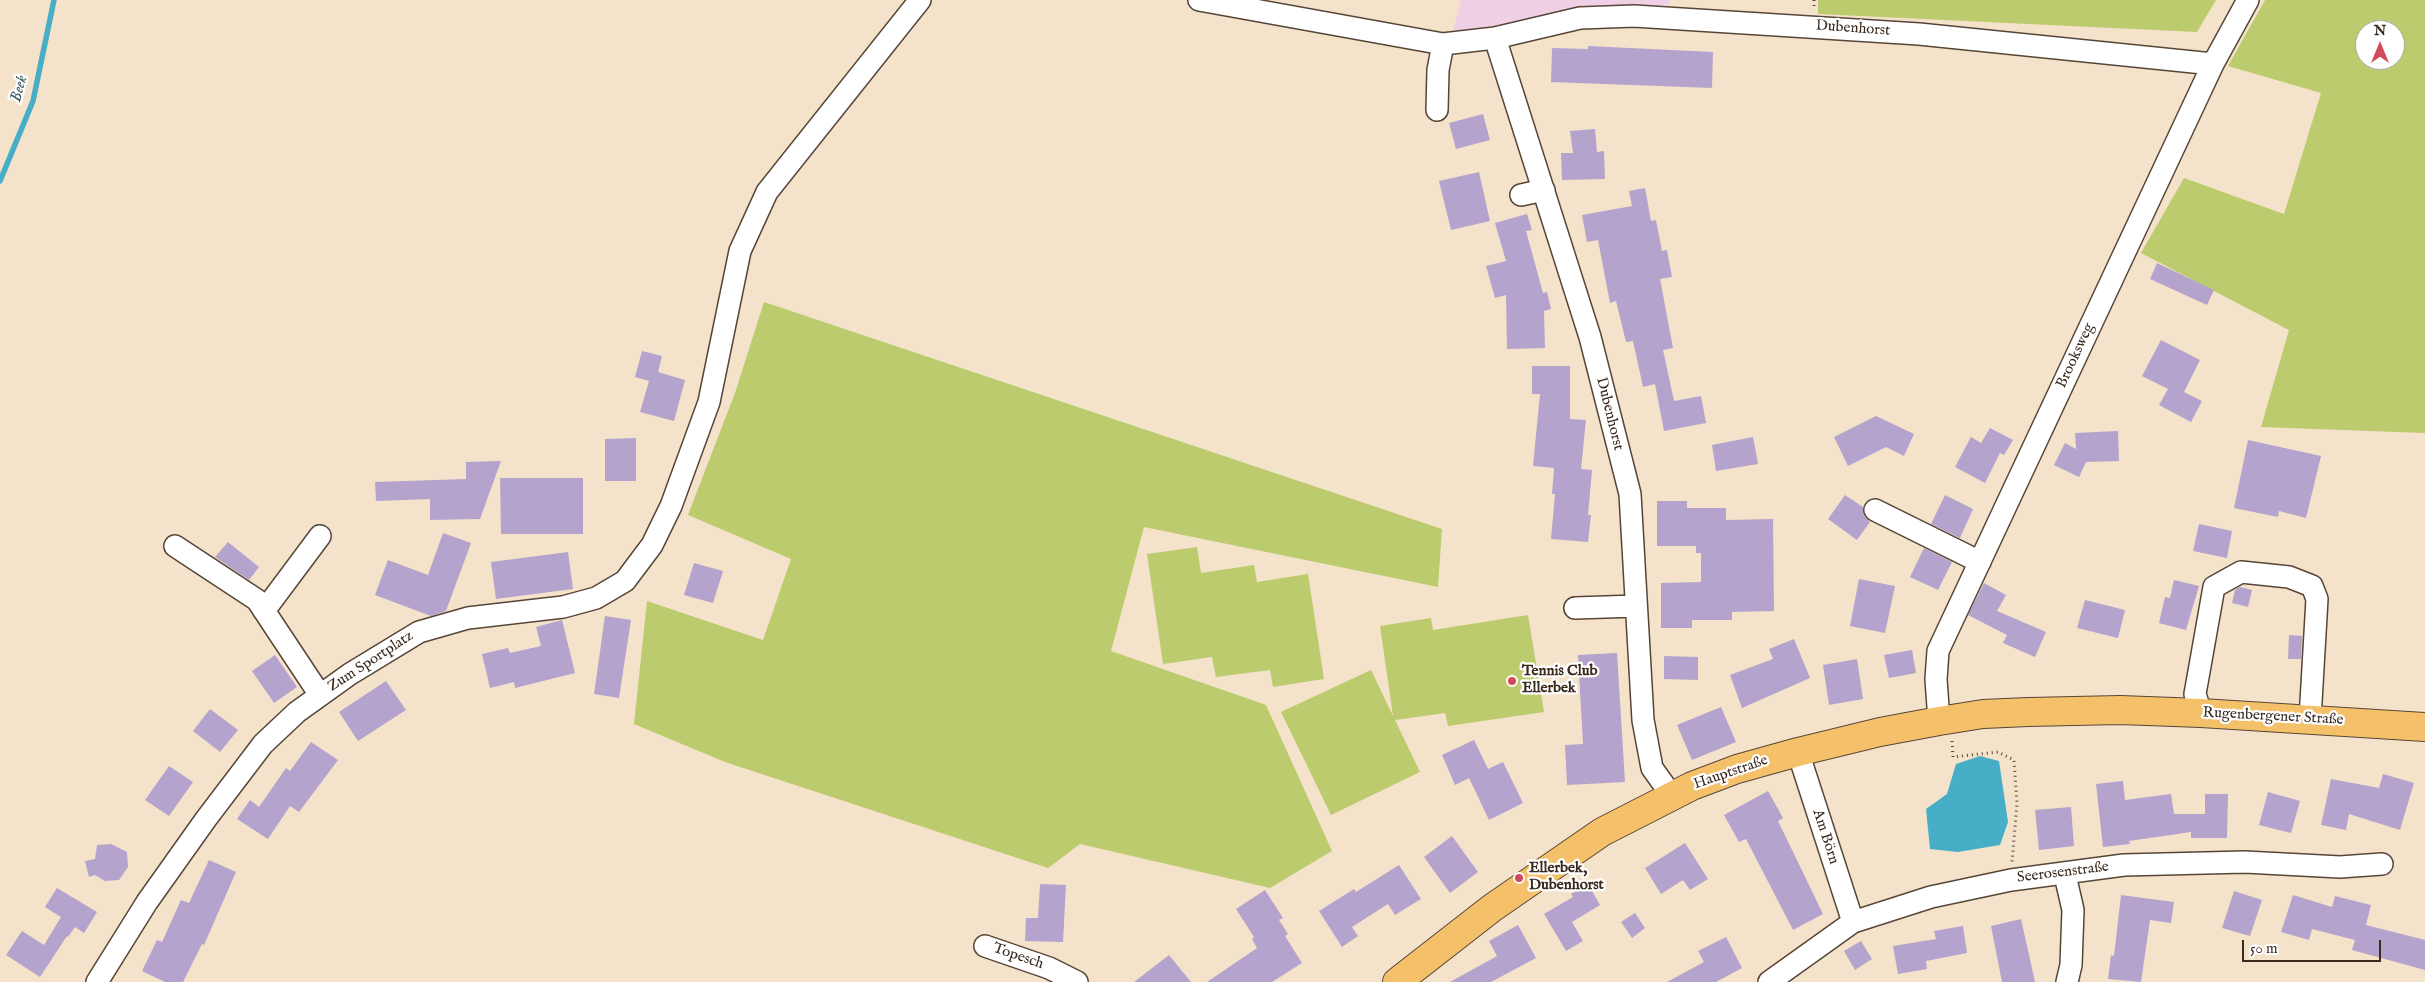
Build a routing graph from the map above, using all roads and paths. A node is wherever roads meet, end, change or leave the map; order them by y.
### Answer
1 (920, 0) edge
2 (1199, 0) edge
3 (2248, 0) edge
4 (1495, 38) junction
5 (1443, 44) junction
6 (2213, 64) junction
7 (1437, 110) dead end
8 (1544, 190) junction
9 (1522, 194) dead end
10 (1875, 510) dead end
11 (320, 536) dead end
12 (175, 546) dead end
13 (1980, 562) junction
14 (1636, 606) junction
15 (1575, 608) dead end
16 (264, 612) junction
17 (320, 695) junction
18 (2120, 710) joint
19 (2201, 713) junction
20 (2310, 719) junction
21 (2425, 727) edge
22 (1945, 728) junction
23 (1798, 752) junction
24 (1672, 796) junction
25 (2382, 864) dead end
26 (2065, 875) junction
27 (2011, 880) junction
28 (1853, 922) junction
29 (985, 946) dead end
30 (97, 982) edge
31 (1077, 982) edge
32 (1397, 982) edge
33 (1769, 982) edge
34 (2067, 982) edge

1 - 17 street, Zum Sportplatz
2 - 5 street, Dubenhorst
3 - 6 street, Brooksweg
4 - 5 street, Dubenhorst
4 - 6 street, Dubenhorst
4 - 8 street, Dubenhorst
5 - 7 street
6 - 13 street, Brooksweg
8 - 9 street
8 - 14 street, Dubenhorst
10 - 13 street
11 - 16 street
12 - 16 street
13 - 22 street, Brooksweg
14 - 15 street
14 - 24 street, Dubenhorst
16 - 17 street
17 - 30 street, Zum Sportplatz
18 - 19 main road, Rugenbergener Straße
18 - 22 main road, Hauptstraße
19 - 20 main road, Rugenbergener Straße
19 - 20 street
20 - 21 main road, Rugenbergener Straße
22 - 23 main road, Hauptstraße
22 - 27 path
23 - 24 main road, Hauptstraße
23 - 28 street, Am Börn
24 - 32 main road, Hauptstraße
25 - 26 street, Seerosenstraße
26 - 27 street, Seerosenstraße
26 - 34 street
27 - 28 street, Seerosenstraße
28 - 33 street, Seerosenstraße
29 - 31 street, Topesch

